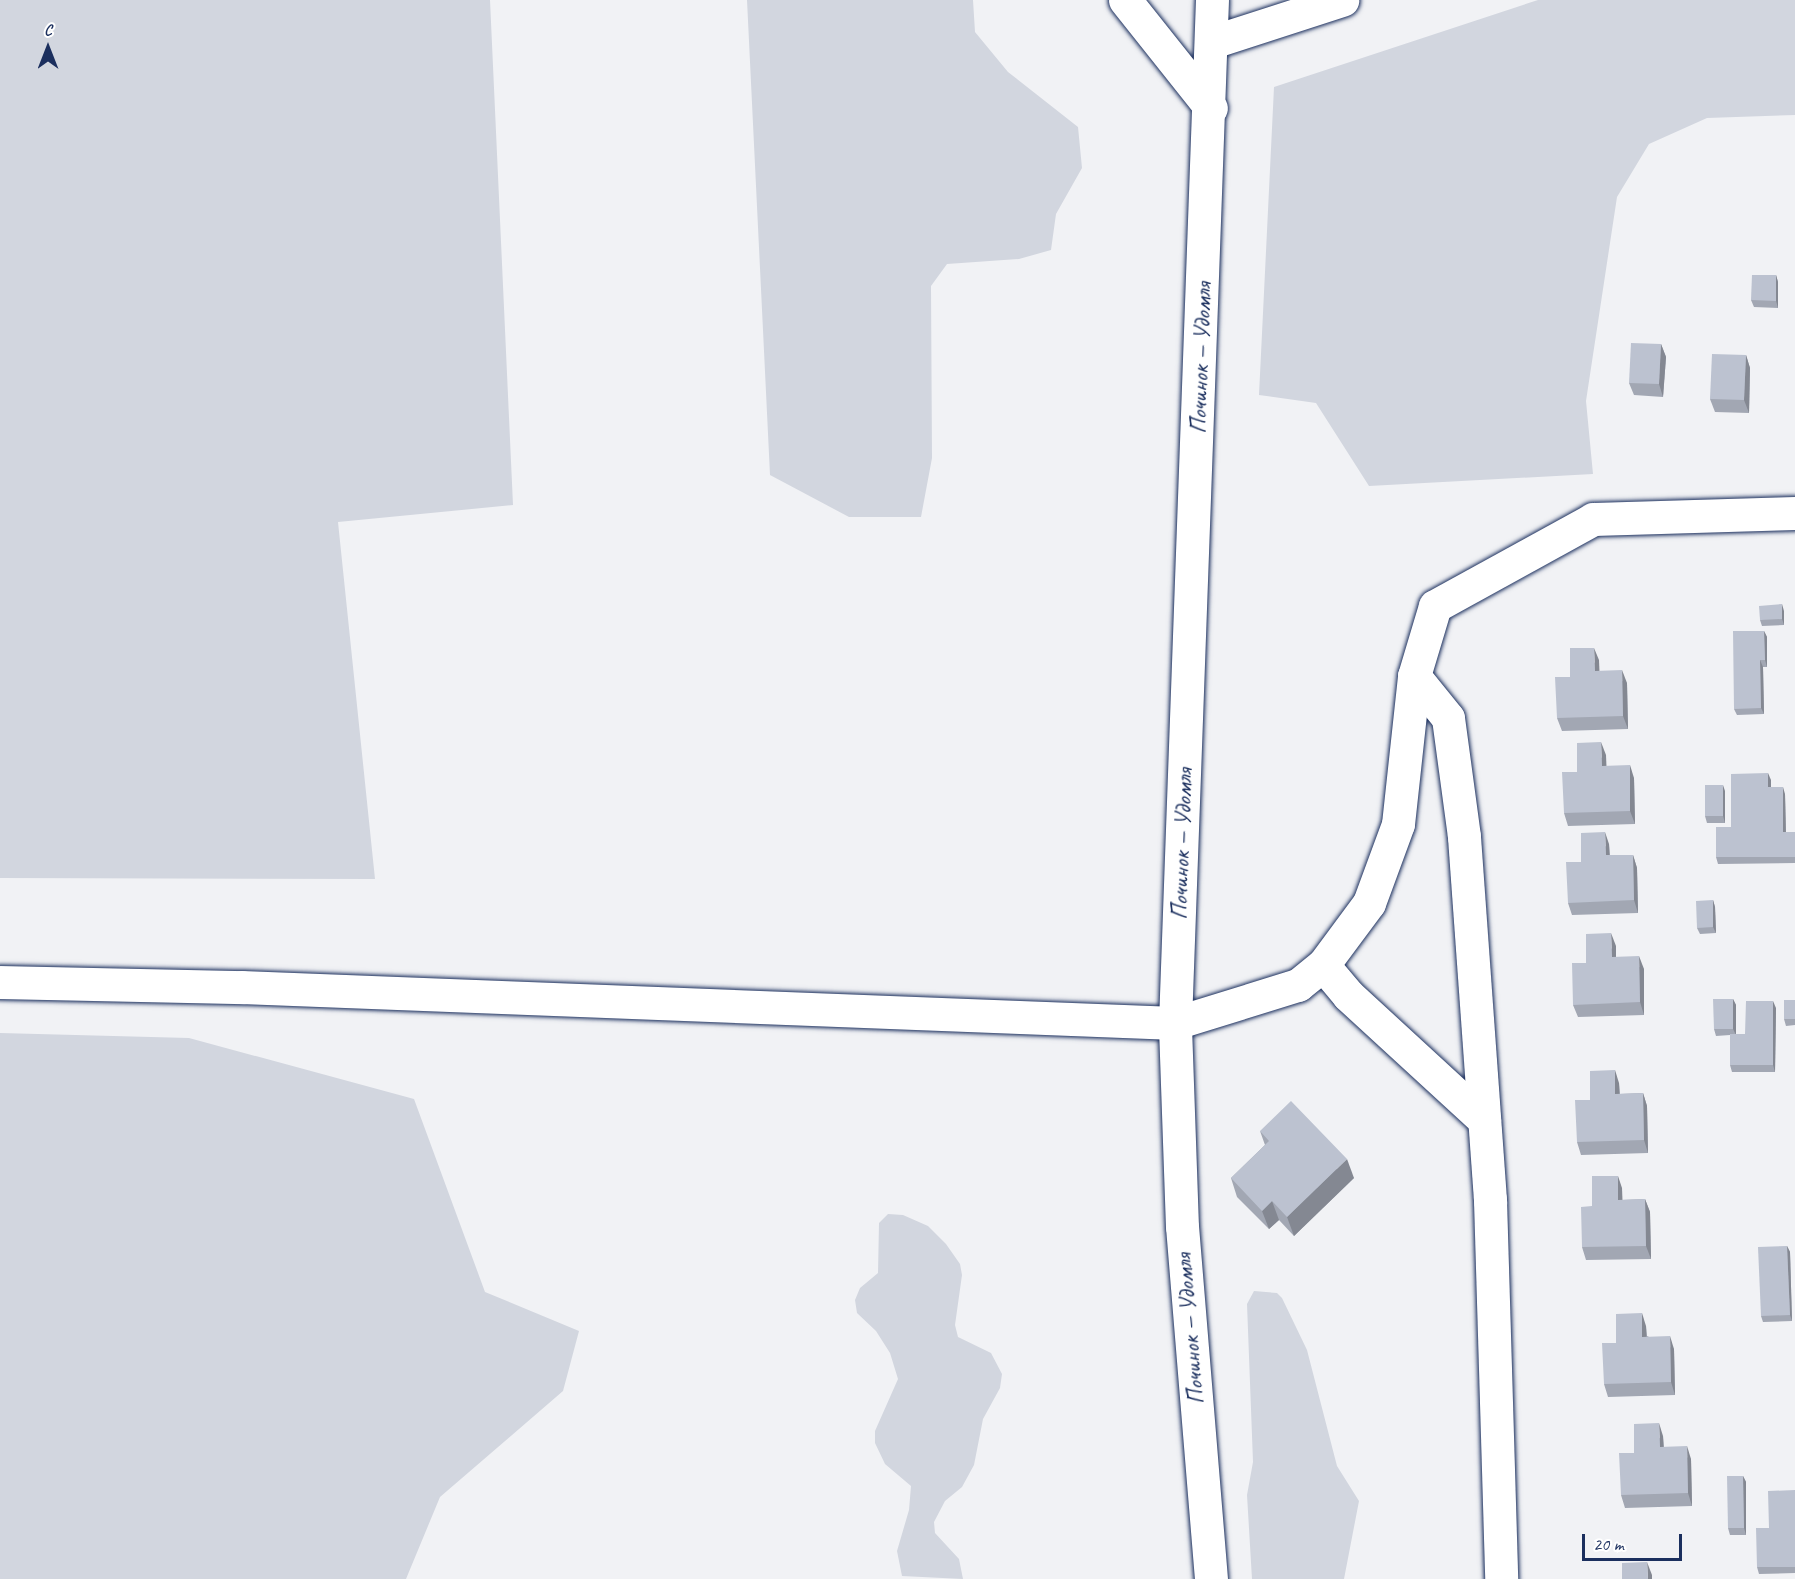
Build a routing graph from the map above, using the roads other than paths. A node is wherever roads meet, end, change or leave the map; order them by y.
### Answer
1 (1125, 0) edge
2 (1212, 0) edge
3 (1342, 0) edge
4 (1212, 42) junction
5 (1211, 108) junction
6 (1795, 513) edge
7 (1414, 676) junction
8 (1323, 966) junction
9 (0, 982) edge
10 (1175, 1023) junction
11 (1484, 1120) junction
12 (1211, 1579) edge
13 (1501, 1579) edge

1 - 5 street
2 - 4 street, Починок — Удомля
3 - 4 street
4 - 5 street, Починок — Удомля
5 - 10 street, Починок — Удомля
6 - 7 street
7 - 8 street
7 - 11 street
8 - 10 street
8 - 11 street
9 - 10 street
10 - 12 street, Починок — Удомля
11 - 13 street

